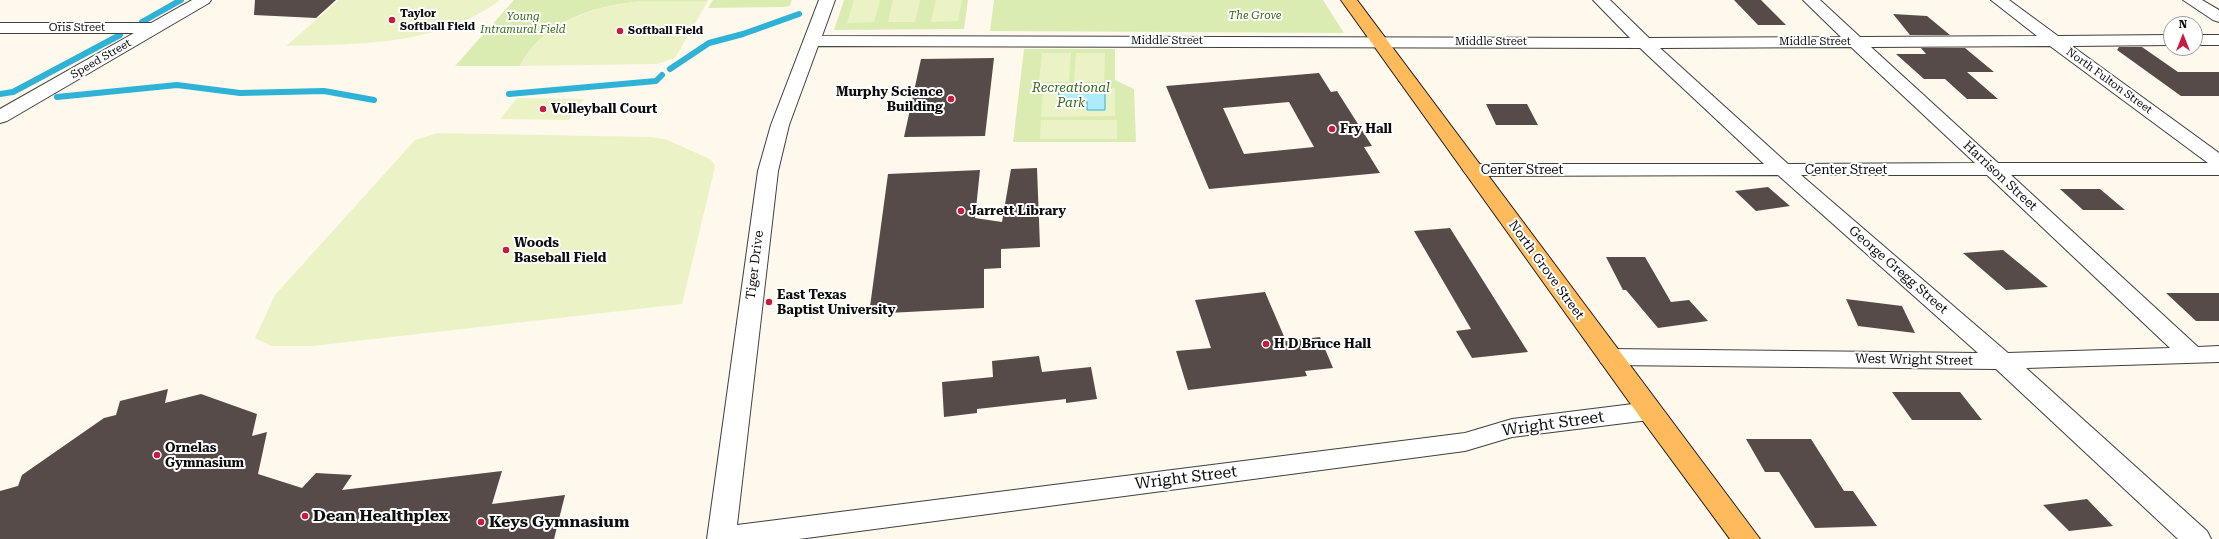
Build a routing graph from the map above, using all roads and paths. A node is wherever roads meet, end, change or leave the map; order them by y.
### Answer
1 (203, 0) edge
2 (827, 0) edge
3 (1349, 0) edge
4 (1601, 0) edge
5 (1810, 0) edge
6 (1999, 0) edge
7 (2191, 0) edge
8 (2219, 17) edge
9 (0, 28) edge
10 (154, 28) junction
11 (2163, 40) edge
12 (2203, 40) edge
13 (2219, 40) edge
14 (812, 41) junction
15 (1379, 41) junction
16 (2053, 41) junction
17 (1643, 42) junction
18 (1855, 42) junction
19 (0, 117) edge
20 (2219, 162) edge
21 (2219, 169) edge
22 (1473, 170) junction
23 (1783, 170) junction
24 (1994, 170) junction
25 (2190, 353) junction
26 (2219, 354) edge
27 (1610, 357) junction
28 (2001, 361) junction
29 (1649, 411) junction
30 (721, 539) edge
31 (1746, 539) edge
32 (2197, 539) edge

1 - 10 street, Speed Street
2 - 14 street, Tiger Drive
3 - 15 main road, North Grove Street
4 - 17 street, George Gregg Street
5 - 18 street, Harrison Street
6 - 16 street, North Fulton Street
7 - 8 street
9 - 10 street, Oris Street
10 - 19 street, Speed Street
11 - 16 street, Middle Street
12 - 13 street
14 - 15 street, Middle Street
14 - 30 street, Tiger Drive
15 - 17 street, Middle Street
15 - 22 main road, North Grove Street
16 - 18 street, Middle Street
16 - 20 street, North Fulton Street
17 - 18 street, Middle Street
17 - 23 street, George Gregg Street
18 - 24 street, Harrison Street
21 - 24 street, Center Street
22 - 23 street, Center Street
22 - 27 main road, North Grove Street
23 - 24 street, Center Street
23 - 28 street, George Gregg Street
24 - 25 street, Harrison Street
25 - 26 street, West Wright Street
25 - 28 street, West Wright Street
27 - 28 street, West Wright Street
27 - 29 main road, North Grove Street
28 - 32 street, George Gregg Street
29 - 30 street, Wright Street
29 - 31 main road, North Grove Street

